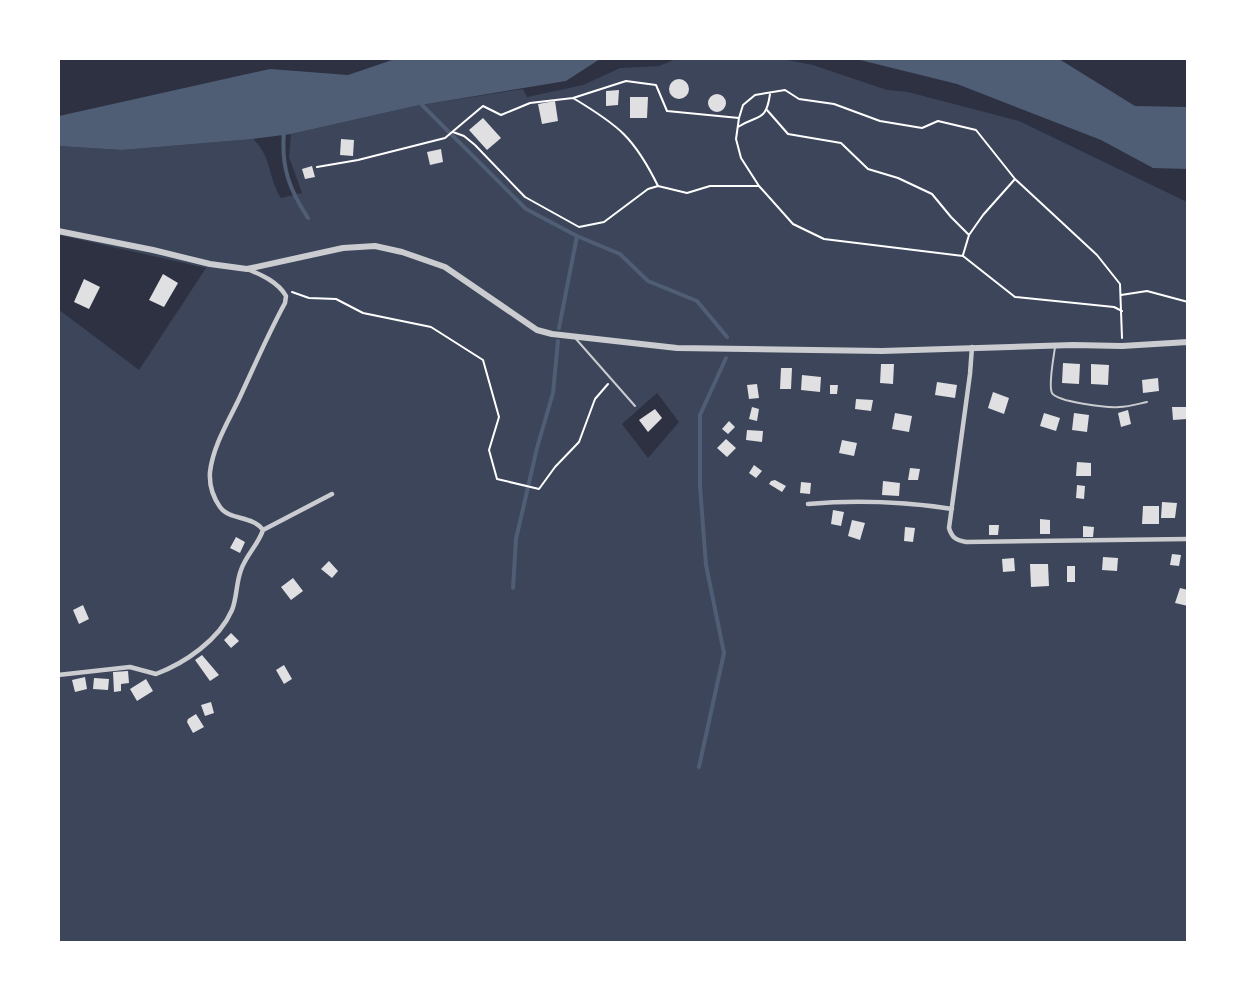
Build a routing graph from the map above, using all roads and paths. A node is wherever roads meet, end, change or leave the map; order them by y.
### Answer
1 (770, 94) junction
2 (573, 98) junction
3 (767, 110) junction
4 (739, 117) junction
5 (738, 127) junction
6 (453, 132) junction
7 (318, 167) dead end
8 (1015, 179) junction
9 (658, 186) junction
10 (759, 186) junction
11 (58, 231) edge
12 (969, 235) junction
13 (963, 256) junction
14 (247, 269) junction
15 (283, 289) junction
16 (1121, 295) junction
17 (1188, 302) edge
18 (1122, 311) junction
19 (574, 336) junction
20 (1188, 342) edge
21 (1056, 345) junction
22 (1122, 346) junction
23 (972, 347) junction
24 (612, 380) junction
25 (1146, 402) dead end
26 (635, 406) dead end
27 (332, 494) dead end
28 (808, 504) dead end
29 (952, 509) junction
30 (263, 530) junction
31 (1188, 539) edge
32 (58, 675) edge

1 - 3 path
1 - 4 path
1 - 8 path
2 - 4 path
2 - 6 path
2 - 9 path
3 - 5 path
3 - 12 path
4 - 5 path
5 - 10 path
6 - 7 path
6 - 9 path
8 - 12 path
8 - 16 path
9 - 10 path
10 - 13 path
11 - 14 street
12 - 13 path
13 - 18 path
14 - 15 street
14 - 19 street
15 - 24 path
15 - 30 street
16 - 17 path
16 - 18 path
18 - 22 path
19 - 23 street
19 - 24 lane
20 - 22 street
21 - 22 street
21 - 23 street
21 - 25 lane
23 - 29 street
24 - 26 lane
27 - 30 street
28 - 29 street
29 - 31 street
30 - 32 street

